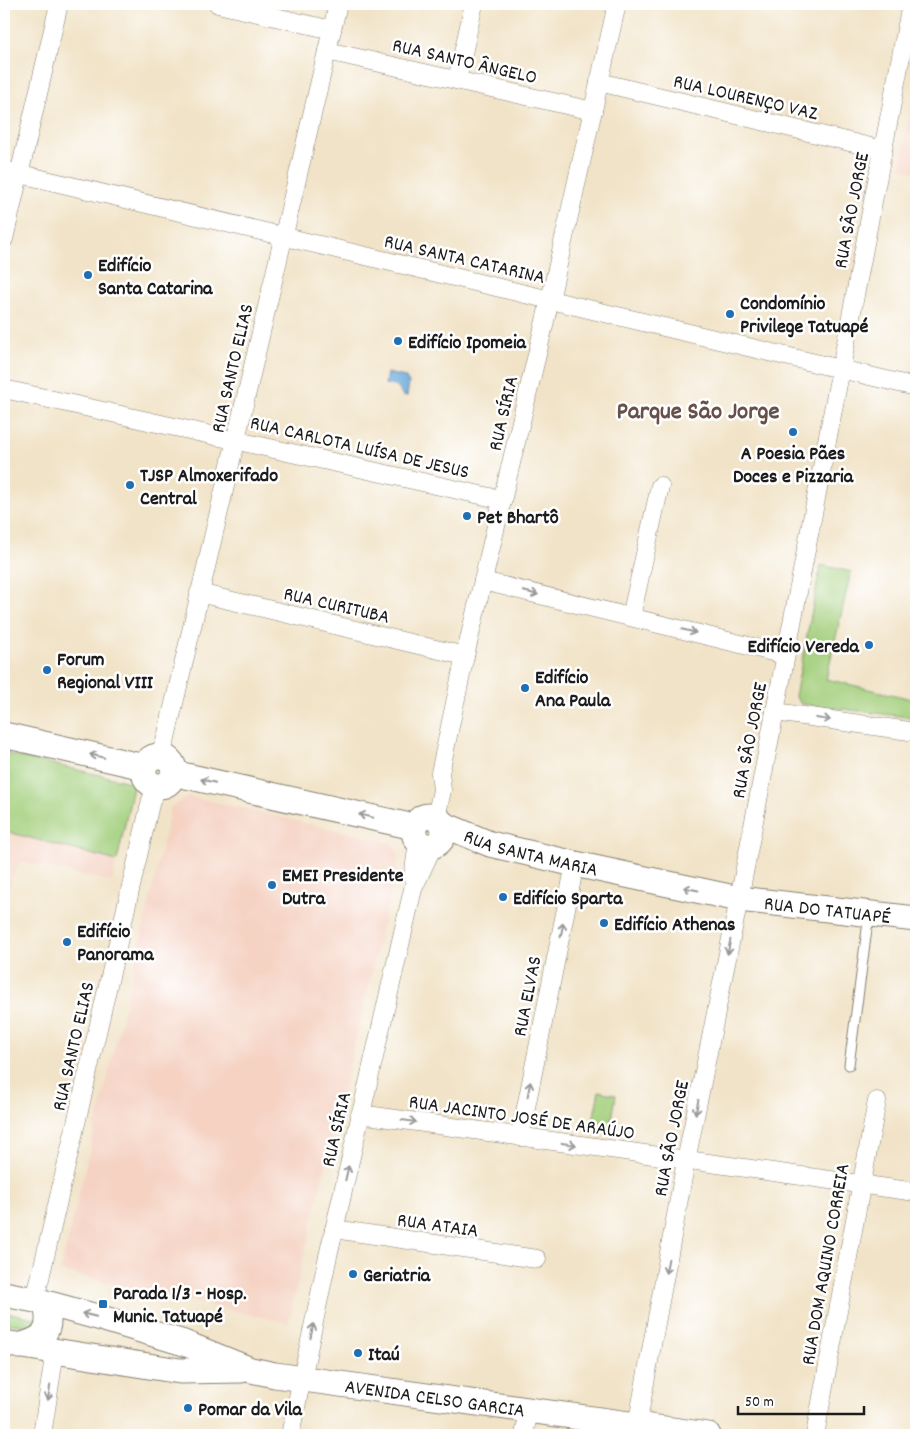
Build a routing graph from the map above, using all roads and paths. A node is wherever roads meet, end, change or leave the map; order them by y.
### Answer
1 (59, 4) edge
2 (218, 4) edge
3 (338, 4) edge
4 (474, 4) edge
5 (617, 4) edge
6 (911, 4) edge
7 (332, 30) junction
8 (328, 51) junction
9 (457, 80) junction
10 (599, 82) junction
11 (593, 111) junction
12 (883, 150) junction
13 (11, 172) edge
14 (284, 236) junction
15 (4, 239) edge
16 (550, 300) junction
17 (841, 370) junction
18 (916, 386) edge
19 (4, 389) edge
20 (235, 440) junction
21 (660, 486) dead end
22 (502, 500) junction
23 (483, 581) junction
24 (199, 594) junction
25 (631, 617) junction
26 (785, 655) junction
27 (466, 656) junction
28 (775, 712) junction
29 (916, 732) edge
30 (4, 735) edge
31 (158, 771) junction
32 (428, 829) junction
33 (575, 864) junction
34 (739, 900) junction
35 (869, 914) junction
36 (916, 919) edge
37 (849, 1065) dead end
38 (877, 1101) dead end
39 (360, 1114) junction
40 (520, 1137) junction
41 (686, 1161) junction
42 (861, 1184) junction
43 (916, 1192) edge
44 (334, 1229) junction
45 (537, 1259) dead end
46 (4, 1294) edge
47 (41, 1302) junction
48 (12, 1344) edge
49 (55, 1352) junction
50 (225, 1359) junction
51 (251, 1370) junction
52 (301, 1379) junction
53 (529, 1411) junction
54 (637, 1426) junction
55 (42, 1435) edge
56 (290, 1435) edge
57 (524, 1435) edge
58 (708, 1435) edge
59 (815, 1435) edge

1 - 13 street
2 - 7 street
3 - 7 street, RUA SANTO ELIAS
4 - 9 street
5 - 10 street, RUA SÍRIA
6 - 12 street, RUA SÃO JORGE
7 - 8 street, RUA SANTO ELIAS
8 - 9 street, RUA SANTO ÂNGELO
8 - 14 street, RUA SANTO ELIAS
9 - 11 street, RUA SANTO ÂNGELO
10 - 11 street, RUA SÍRIA
10 - 12 street, RUA LOURENÇO VAZ
11 - 16 street, RUA SÍRIA
12 - 17 street, RUA SÃO JORGE
13 - 14 street, RUA SANTA CATARINA
13 - 15 street
14 - 16 street, RUA SANTA CATARINA
14 - 20 street, RUA SANTO ELIAS
16 - 17 street, RUA SANTA CATARINA
16 - 22 street, RUA SÍRIA
17 - 18 street, RUA SANTA CATARINA
17 - 26 street, RUA SÃO JORGE
19 - 20 street, RUA CARLOTA LUÍSA DE JESUS
20 - 22 street, RUA CARLOTA LUÍSA DE JESUS
20 - 24 street, RUA SANTO ELIAS
21 - 25 street
22 - 23 street, RUA SÍRIA
23 -> 25 street
23 - 27 street, RUA SÍRIA
24 - 27 street, RUA CURITUBA
24 - 31 street, RUA SANTO ELIAS
25 -> 26 street
26 - 28 street, RUA SÃO JORGE
27 - 32 street, RUA SÍRIA
28 -> 29 street
28 - 34 street, RUA SÃO JORGE
31 -> 30 main road, RUA SANTA MARIA
32 -> 31 main road, RUA SANTA MARIA
31 - 47 street, RUA SANTO ELIAS
32 - 33 main road, RUA SANTA MARIA
32 - 39 street, RUA SÍRIA
34 -> 33 main road, RUA SANTA MARIA
40 -> 33 street, RUA ELVAS
34 - 35 main road, RUA DO TATUAPÉ
34 -> 41 street, RUA SÃO JORGE
35 - 36 main road, RUA DO TATUAPÉ
35 - 37 lane
38 - 42 street, RUA DOM AQUINO CORREIA
39 -> 40 street, RUA JACINTO JOSÉ DE ARAÚJO
44 -> 39 street, RUA SÍRIA
40 -> 41 street, RUA JACINTO JOSÉ DE ARAÚJO
41 - 42 street, RUA JACINTO JOSÉ DE ARAÚJO
41 -> 54 street, RUA SÃO JORGE
42 - 43 street, RUA JACINTO JOSÉ DE ARAÚJO
42 - 59 street, RUA DOM AQUINO CORREIA
44 - 45 street, RUA ATAIA
52 -> 44 street, RUA SÍRIA
46 - 47 main road, AVENIDA CELSO GARCIA
47 - 48 main road
50 -> 47 main road, AVENIDA CELSO GARCIA
48 - 49 main road, AVENIDA CELSO GARCIA
49 - 50 main road
49 - 51 main road, AVENIDA CELSO GARCIA
49 -> 55 street
50 - 51 main road, AVENIDA CELSO GARCIA
51 - 52 main road, AVENIDA CELSO GARCIA
52 - 53 main road, AVENIDA CELSO GARCIA
52 - 56 street, RUA SÍRIA
53 - 54 main road, AVENIDA CELSO GARCIA
53 - 57 street
54 - 58 main road, AVENIDA CELSO GARCIA

